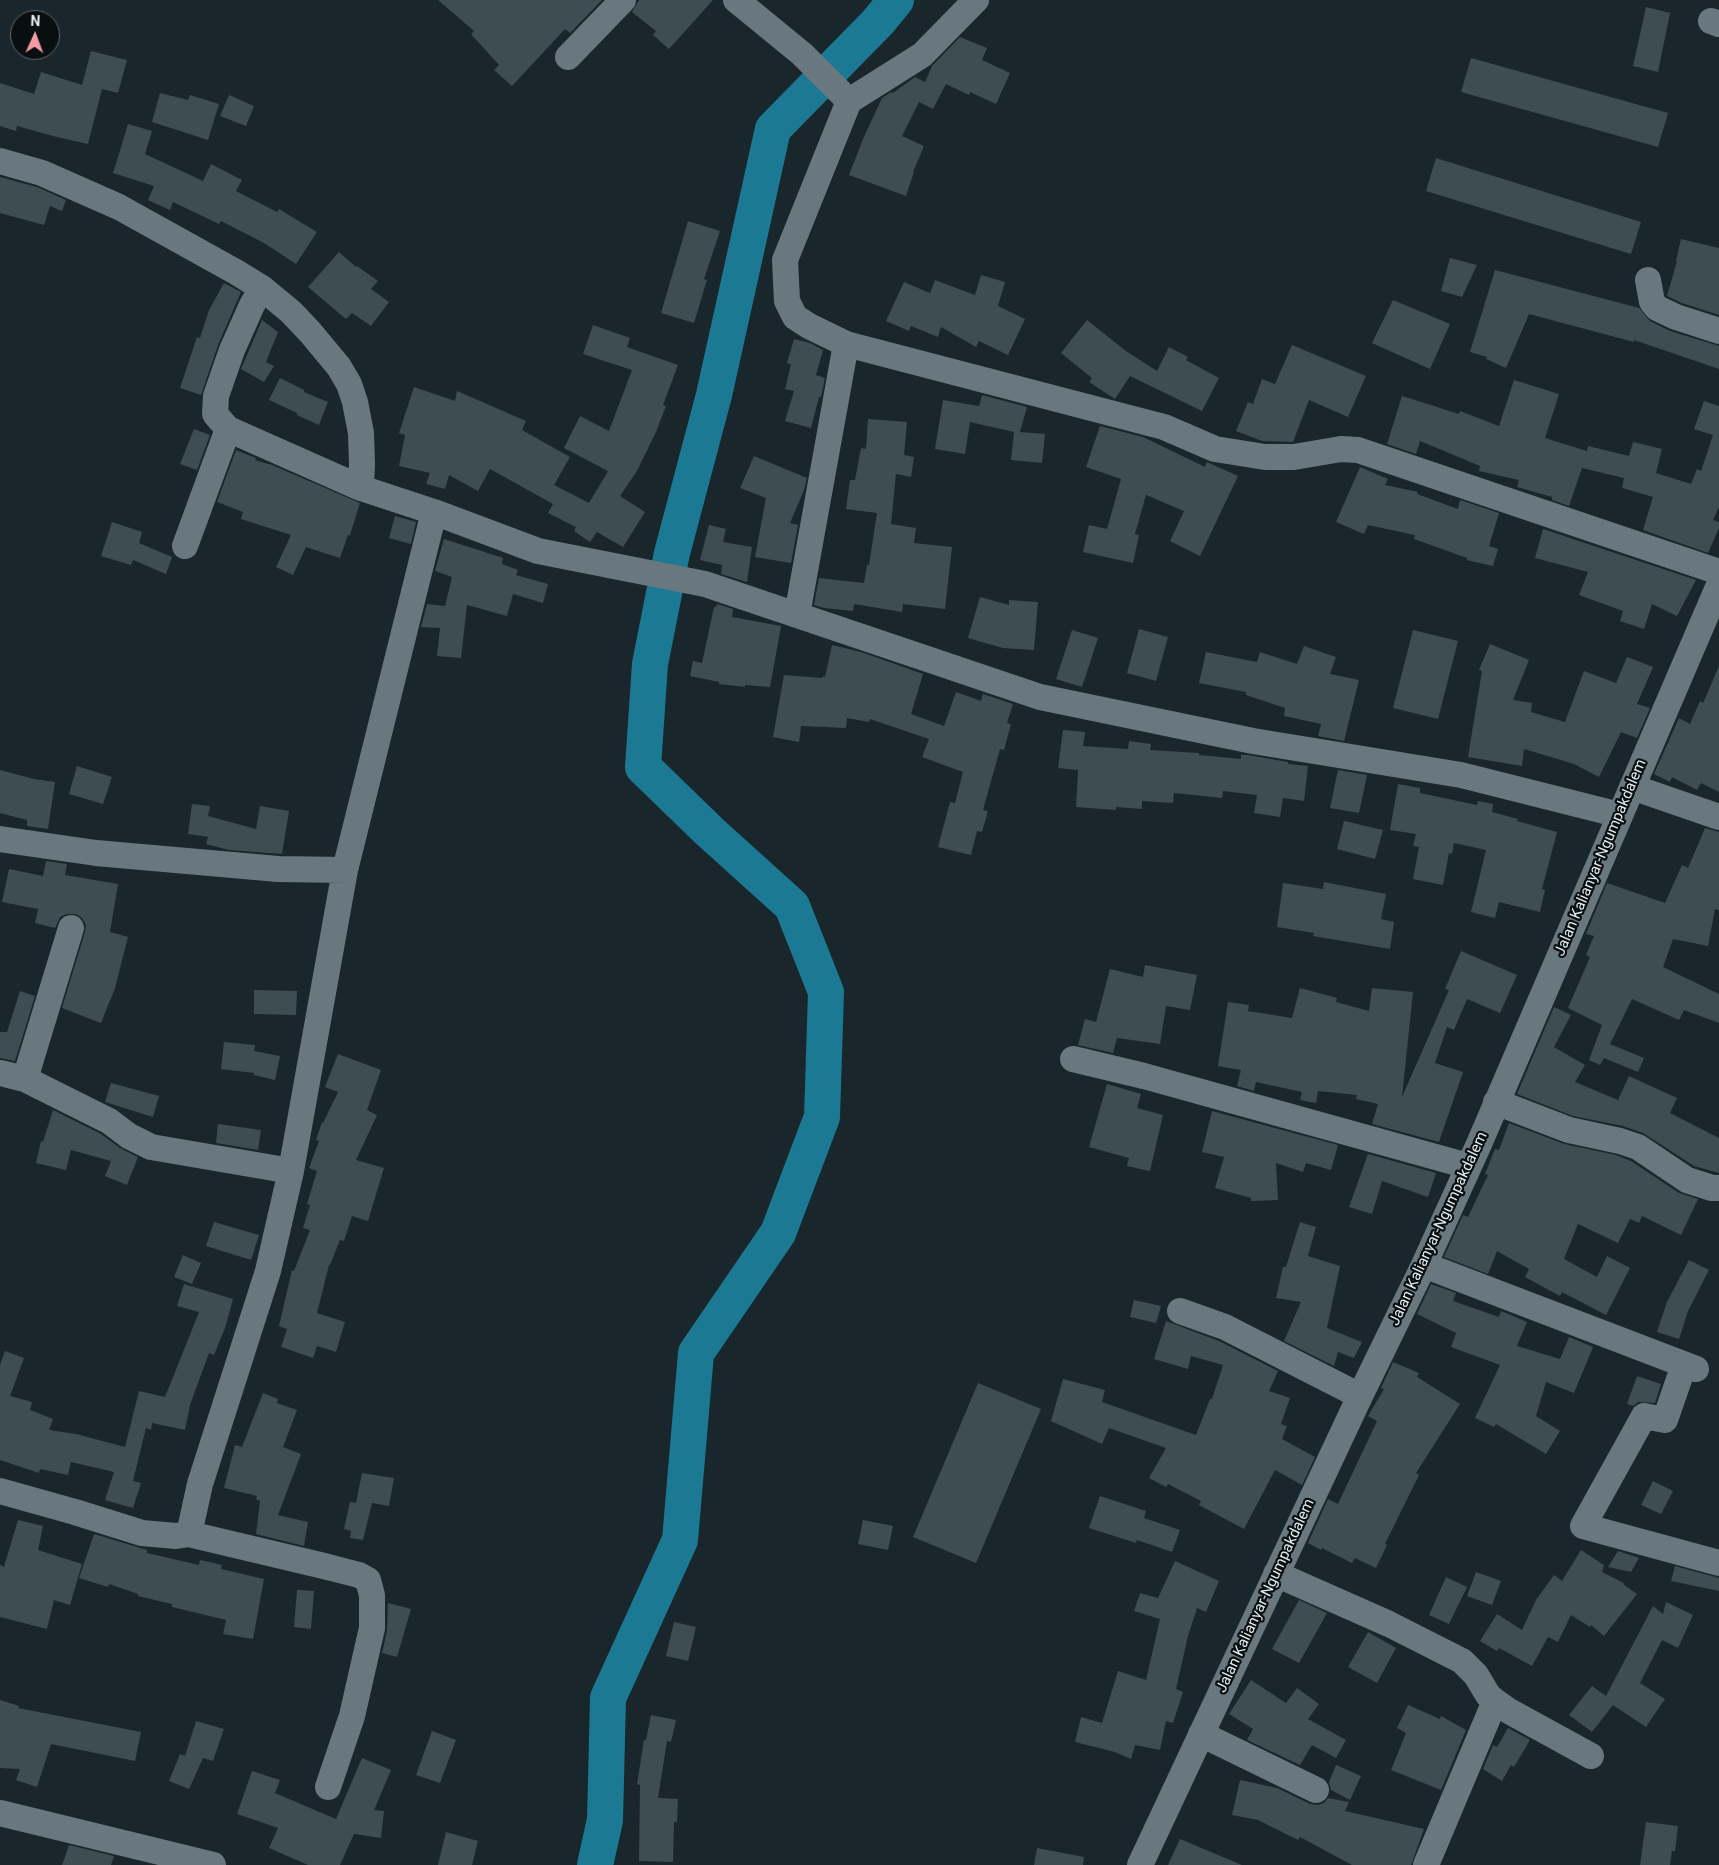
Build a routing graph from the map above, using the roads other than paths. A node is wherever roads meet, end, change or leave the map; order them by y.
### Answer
1 (623, 0) edge
2 (736, 0) edge
3 (976, 0) edge
4 (568, 57) dead end
5 (845, 95) junction
6 (0, 160) edge
7 (1648, 280) dead end
8 (262, 288) junction
9 (1719, 331) edge
10 (846, 344) junction
11 (228, 429) junction
12 (361, 488) junction
13 (434, 512) junction
14 (185, 546) dead end
15 (1719, 572) edge
16 (1719, 585) edge
17 (797, 615) junction
18 (1632, 787) junction
19 (1620, 814) junction
20 (1719, 818) edge
21 (0, 839) edge
22 (345, 870) junction
23 (71, 928) dead end
24 (1073, 1059) dead end
25 (12, 1076) edge
26 (1496, 1102) junction
27 (1468, 1166) junction
28 (291, 1170) junction
29 (1719, 1188) edge
30 (1424, 1265) junction
31 (1180, 1310) dead end
32 (1344, 1388) junction
33 (0, 1491) edge
34 (189, 1534) junction
35 (1719, 1563) edge
36 (1276, 1574) junction
37 (1495, 1701) junction
38 (1201, 1734) junction
39 (1591, 1756) dead end
40 (328, 1788) dead end
41 (1316, 1790) dead end
42 (0, 1813) edge
43 (202, 1864) edge
44 (1140, 1865) edge
45 (1426, 1865) edge

1 - 4 street
2 - 5 street
3 - 5 street
5 - 10 street
6 - 8 street
7 - 9 street
8 - 11 street
8 - 12 street
10 - 15 street
10 - 17 street
11 - 12 street
11 - 14 street
12 - 13 street
13 - 17 street
13 - 22 street
16 - 18 street, Jalan Kalianyar-Ngumpakdalem
17 - 19 street
18 - 19 street, Jalan Kalianyar-Ngumpakdalem
18 - 20 street
19 - 26 street, Jalan Kalianyar-Ngumpakdalem
21 - 22 street
22 - 28 street
23 - 25 street
24 - 27 street
25 - 28 street
26 - 27 street, Jalan Kalianyar-Ngumpakdalem
26 - 29 street
27 - 30 street, Jalan Kalianyar-Ngumpakdalem
28 - 34 street
30 - 32 street, Jalan Kalianyar-Ngumpakdalem
30 - 35 street
31 - 32 street
32 - 36 street, Jalan Kalianyar-Ngumpakdalem
33 - 34 street
34 - 40 street
36 - 37 street
36 - 38 street, Jalan Kalianyar-Ngumpakdalem
37 - 39 street
37 - 45 street
38 - 41 street
38 - 44 street, Jalan Kalianyar-Ngumpakdalem
42 - 43 street

